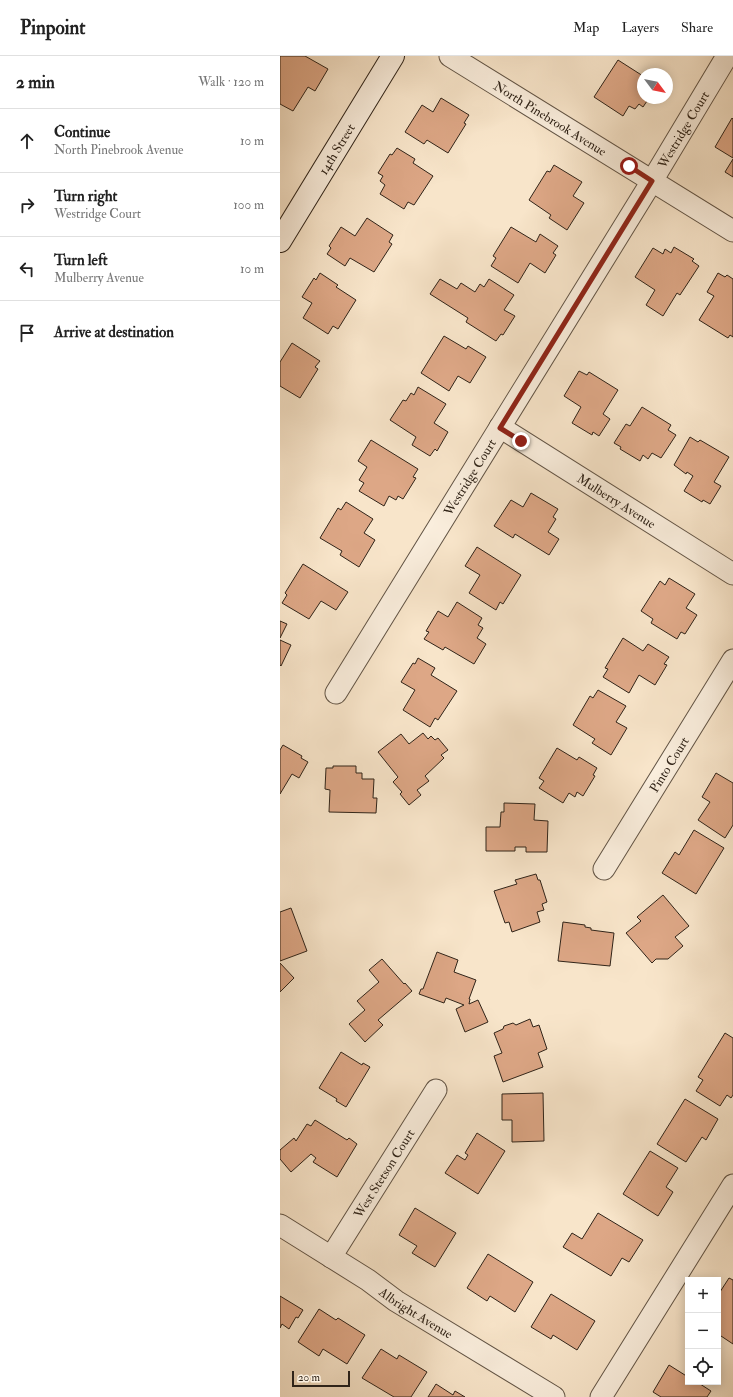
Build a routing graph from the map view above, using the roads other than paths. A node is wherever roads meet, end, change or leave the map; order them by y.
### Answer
1 (393, 56) edge
2 (450, 56) edge
3 (727, 56) edge
4 (652, 181) junction
5 (733, 231) edge
6 (280, 242) edge
7 (500, 428) junction
8 (733, 574) edge
9 (733, 660) edge
10 (336, 694) dead end
11 (604, 869) dead end
12 (436, 1090) dead end
13 (733, 1185) edge
14 (280, 1225) edge
15 (331, 1257) junction
16 (554, 1397) edge
17 (601, 1397) edge

1 - 6 street, 14th Street
2 - 4 street, North Pinebrook Avenue
3 - 4 street, Westridge Court
4 - 5 street, North Pinebrook Avenue
4 - 7 street, Westridge Court
7 - 8 street, Mulberry Avenue
7 - 10 street, Westridge Court
9 - 11 street, Pinto Court
12 - 15 street, West Stetson Court
13 - 17 street
14 - 15 street, Albright Avenue
15 - 16 street, Albright Avenue

